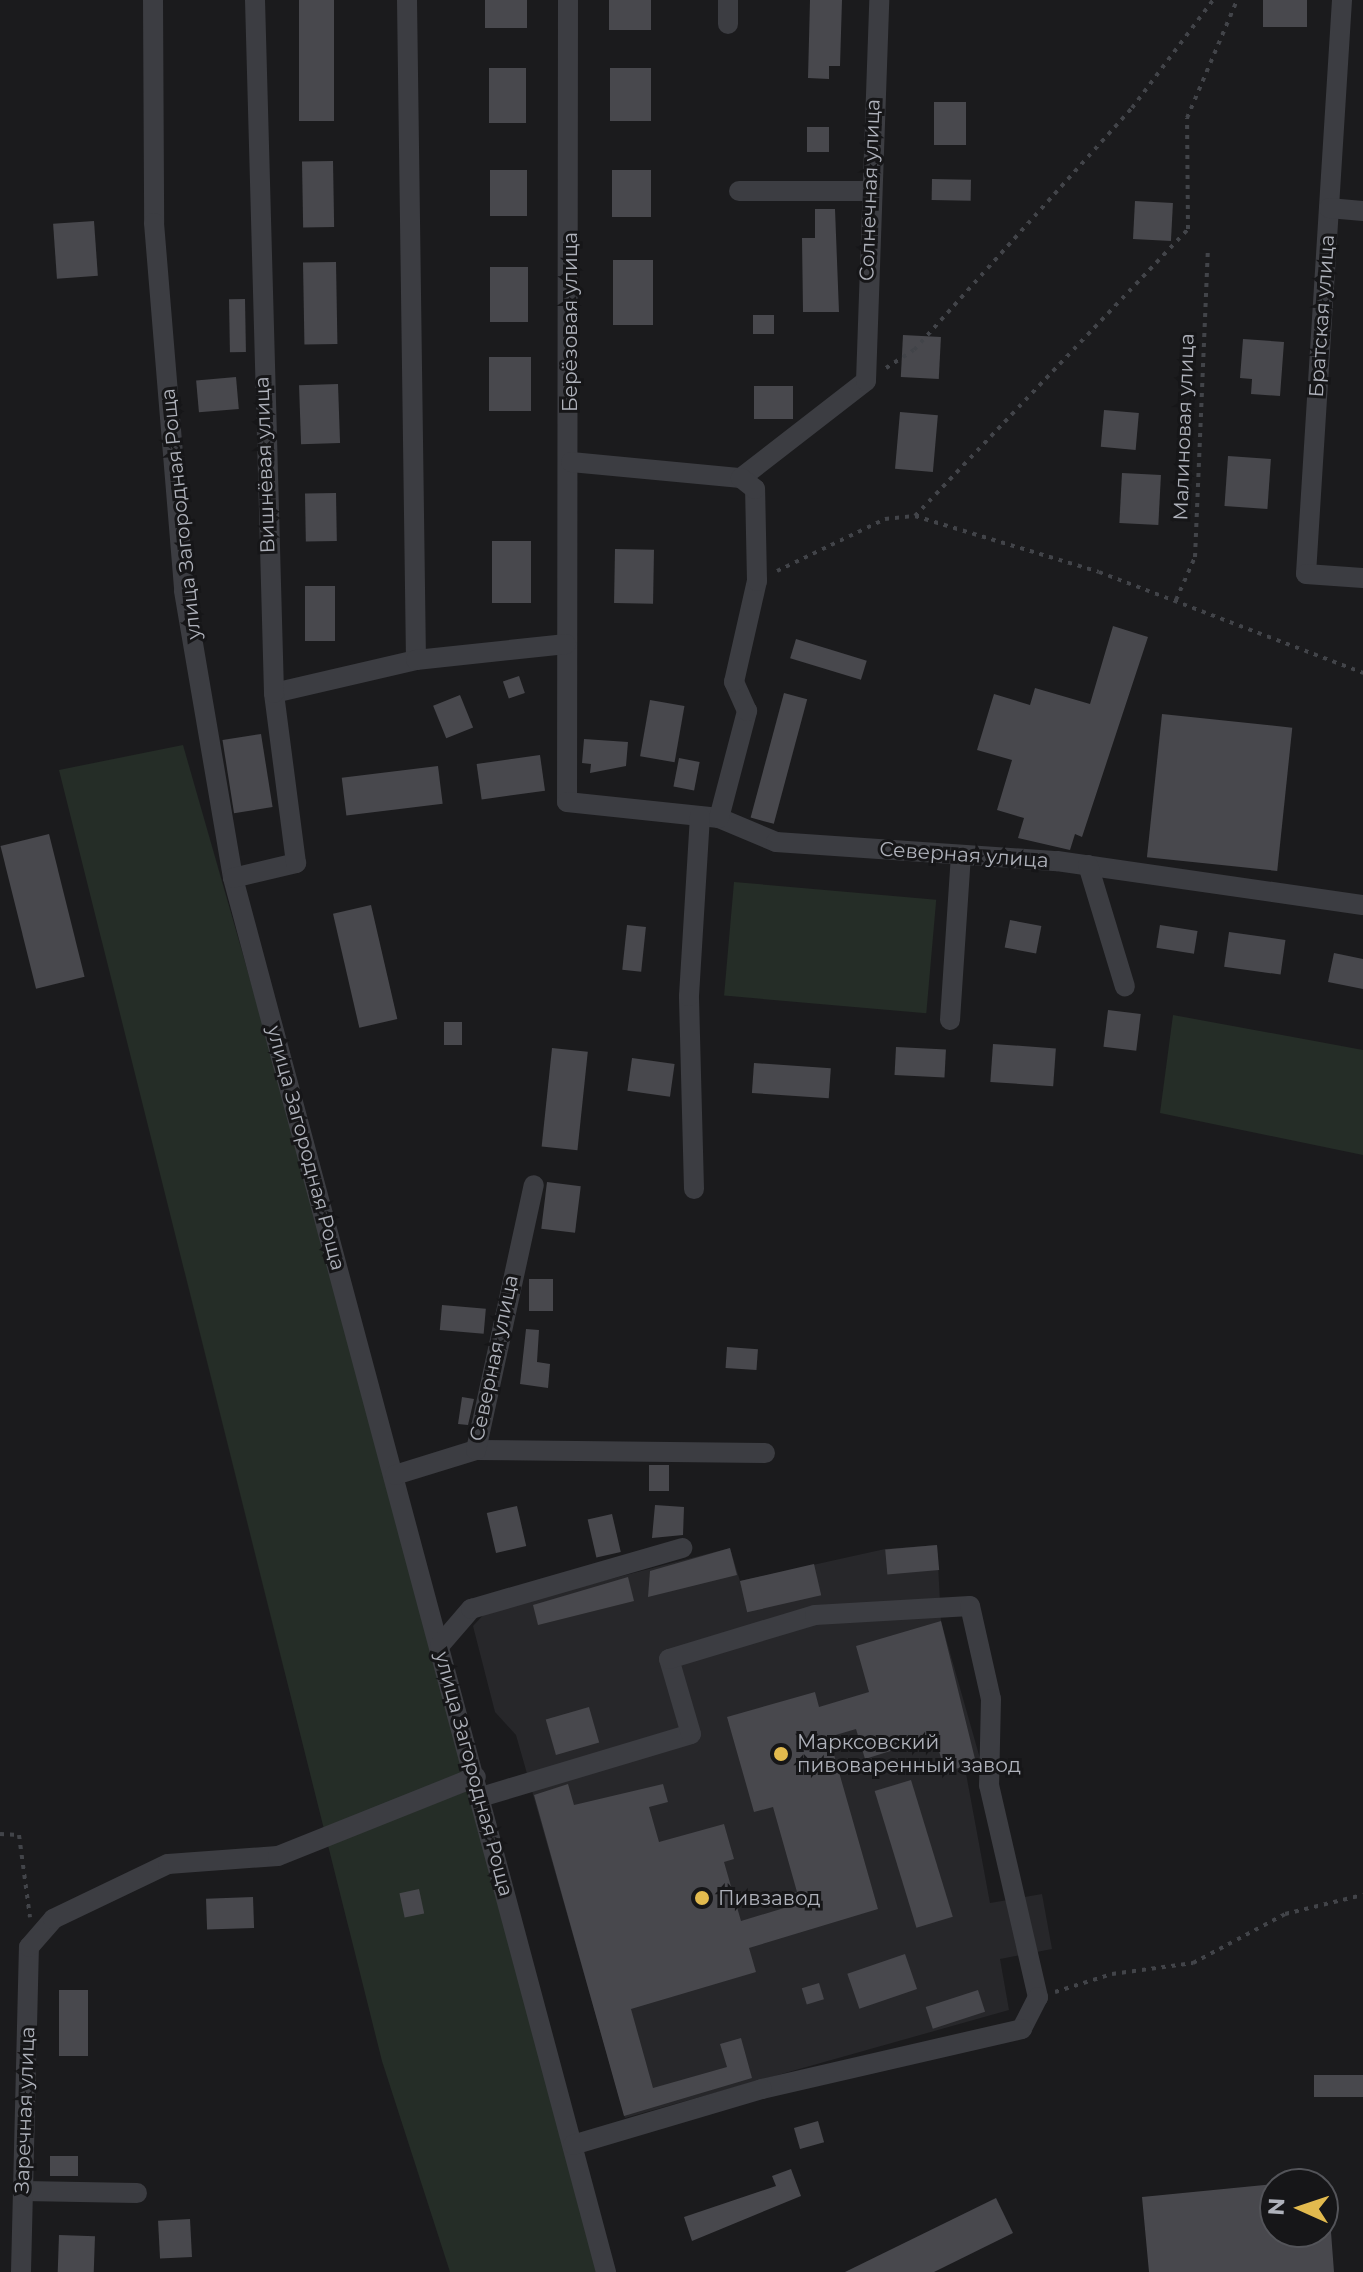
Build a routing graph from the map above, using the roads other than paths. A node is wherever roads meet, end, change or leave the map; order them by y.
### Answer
1 (153, 0) edge
2 (255, 0) edge
3 (407, 0) edge
4 (568, 0) edge
5 (728, 0) edge
6 (879, 0) edge
7 (1342, 0) edge
8 (728, 24) dead end
9 (739, 191) dead end
10 (868, 191) junction
11 (1329, 208) junction
12 (1363, 211) edge
13 (571, 462) junction
14 (741, 478) junction
15 (1363, 578) edge
16 (566, 644) junction
17 (416, 660) junction
18 (274, 693) junction
19 (567, 802) joint
20 (710, 817) junction
21 (961, 855) junction
22 (1088, 865) junction
23 (233, 878) junction
24 (1363, 905) edge
25 (1125, 987) dead end
26 (950, 1020) dead end
27 (534, 1185) dead end
28 (694, 1189) dead end
29 (476, 1450) junction
30 (765, 1453) dead end
31 (395, 1475) junction
32 (682, 1548) dead end
33 (440, 1645) junction
34 (478, 1787) junction
35 (573, 2145) junction
36 (23, 2191) junction
37 (137, 2193) dead end
38 (21, 2272) edge
39 (606, 2272) edge

1 - 23 street, улица Загородная Роща
2 - 18 street, Вишнёвая улица
3 - 17 street
4 - 13 street, Берёзовая улица
5 - 8 street
6 - 10 street, Солнечная улица
7 - 11 street, Братская улица
9 - 10 street
10 - 14 street, Солнечная улица
11 - 12 street
11 - 15 street, Братская улица
13 - 14 street
13 - 16 street, Берёзовая улица
14 - 20 street
16 - 17 street
16 - 19 street, Берёзовая улица
17 - 18 street
18 - 23 street, Вишнёвая улица
19 - 20 street, Северная улица
20 - 21 street, Северная улица
20 - 28 street
21 - 22 street, Северная улица
21 - 26 street
22 - 24 street, Северная улица
22 - 25 street
23 - 31 street, улица Загородная Роща
27 - 29 street, Северная улица
29 - 30 street
29 - 31 street, Северная улица
31 - 33 street, улица Загородная Роща
32 - 33 street
33 - 34 street, улица Загородная Роща
34 - 35 street, улица Загородная Роща
34 - 35 street
34 - 36 street, Заречная улица
35 - 39 street, улица Загородная Роща
36 - 37 street
36 - 38 street, Заречная улица

